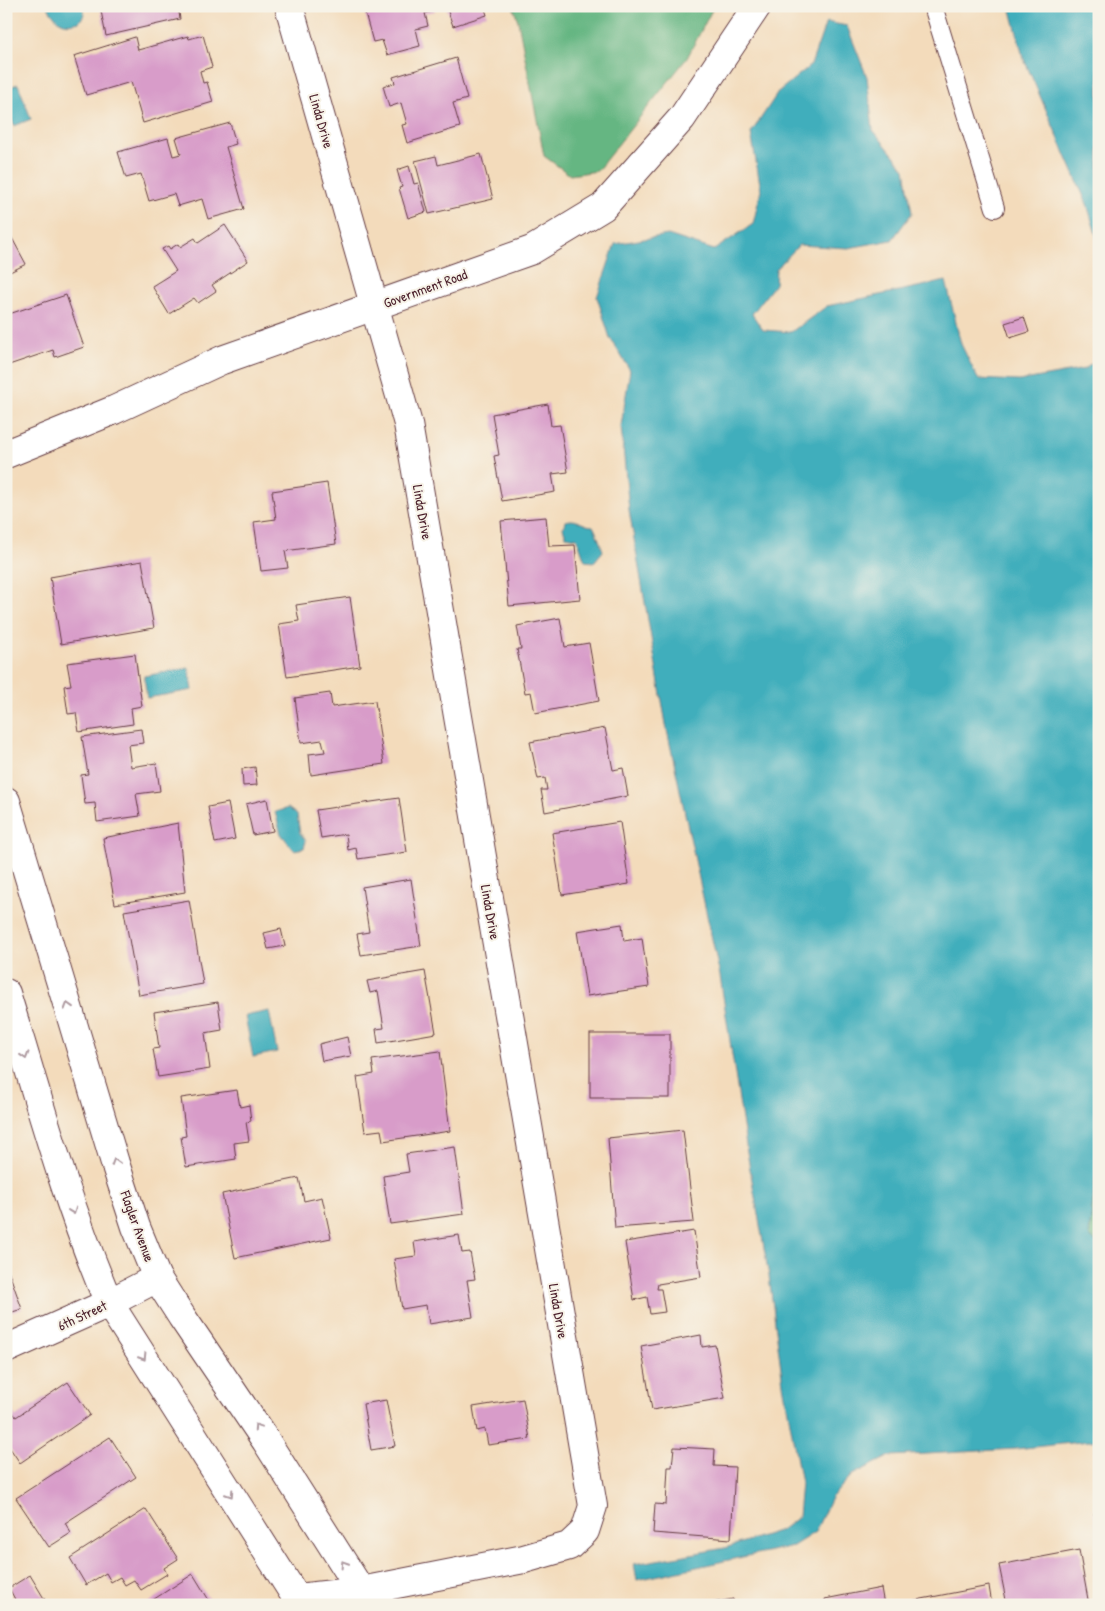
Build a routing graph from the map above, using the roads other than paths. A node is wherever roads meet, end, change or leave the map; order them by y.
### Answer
1 (289, 6) edge
2 (757, 6) edge
3 (933, 6) edge
4 (995, 208) dead end
5 (374, 306) junction
6 (6, 454) edge
7 (6, 801) edge
8 (6, 993) edge
9 (157, 1278) junction
10 (109, 1303) junction
11 (6, 1349) edge
12 (366, 1598) edge
13 (299, 1601) edge

1 - 5 street, Linda Drive
2 - 5 street, Government Road
3 - 4 lane
5 - 6 street, Government Road
5 - 12 street, Linda Drive
9 -> 7 street, Flagler Avenue
8 -> 10 street
9 - 10 street, 6th Street
12 -> 9 street, Flagler Avenue
10 - 11 street, 6th Street
10 -> 13 street
12 - 13 street, Linda Drive

